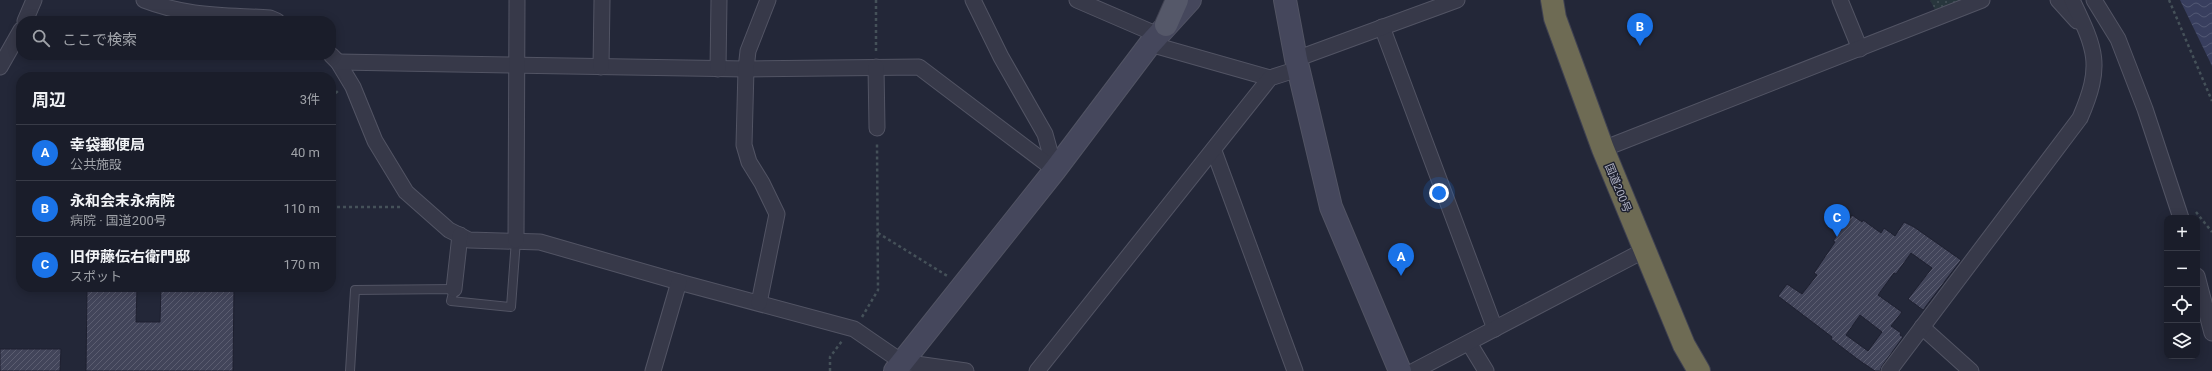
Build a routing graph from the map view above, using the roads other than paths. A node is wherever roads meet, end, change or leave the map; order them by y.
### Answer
1 (34, 0) edge
2 (144, 0) edge
3 (517, 0) edge
4 (602, 0) edge
5 (719, 0) edge
6 (768, 0) edge
7 (973, 0) edge
8 (1077, 0) edge
9 (1177, 0) edge
10 (1190, 0) edge
11 (1285, 0) edge
12 (1457, 0) edge
13 (1552, 0) edge
14 (1840, 0) edge
15 (1982, 0) edge
16 (2058, 0) edge
17 (2072, 0) edge
18 (2094, 0) edge
19 (27, 16) edge
20 (222, 16) edge
21 (1382, 27) junction
22 (2088, 34) junction
23 (1158, 35) junction
24 (16, 39) edge
25 (1860, 49) junction
26 (336, 59) edge
27 (335, 60) edge
28 (1297, 64) junction
29 (0, 66) edge
30 (516, 66) junction
31 (601, 67) junction
32 (876, 67) junction
33 (718, 69) junction
34 (746, 69) junction
35 (1270, 78) junction
36 (877, 128) road end
37 (1603, 149) junction
38 (1214, 151) junction
39 (1055, 170) junction
40 (2179, 215) edge
41 (460, 235) junction
42 (516, 240) junction
43 (1643, 251) junction
44 (679, 282) junction
45 (2200, 287) edge
46 (454, 289) junction
47 (759, 304) junction
48 (1922, 327) junction
49 (1495, 329) junction
50 (2212, 333) edge
51 (1469, 343) junction
52 (899, 366) edge
53 (350, 371) edge
54 (653, 371) edge
55 (966, 371) edge
56 (1037, 371) edge
57 (1295, 371) edge
58 (1400, 371) edge
59 (1414, 371) edge
60 (1486, 371) edge
61 (1699, 371) edge
62 (1889, 371) edge
63 (1971, 371) edge

1 - 19 street
2 - 20 street
3 - 30 street
4 - 31 street
5 - 33 street
6 - 34 street
7 - 39 street
8 - 23 street
9 - 23 main road
10 - 23 street
11 - 28 street
12 - 21 street
13 - 37 highway, 国道200号
14 - 25 street
15 - 25 street
16 - 22 street
17 - 22 street
18 - 40 street
21 - 28 street
21 - 49 street
22 - 48 street
23 - 35 street
23 - 39 street
24 - 29 street
25 - 37 street
26 - 30 street
27 - 41 street
28 - 35 street
28 - 58 street
30 - 31 street
30 - 42 street
31 - 33 street
32 - 34 street
32 - 36 street
32 - 39 street
33 - 34 street
34 - 47 street
35 - 38 street
37 - 43 highway, 国道200号
38 - 56 street
38 - 57 street
39 - 52 street
41 - 42 street
41 - 46 street
42 - 44 street
42 - 46 lane
43 - 49 street
43 - 61 highway, 国道200号
44 - 47 street
44 - 54 street
45 - 50 street
46 - 53 lane
47 - 52 street
48 - 62 street
48 - 63 street
49 - 51 street
51 - 59 street
51 - 60 street
52 - 55 street

